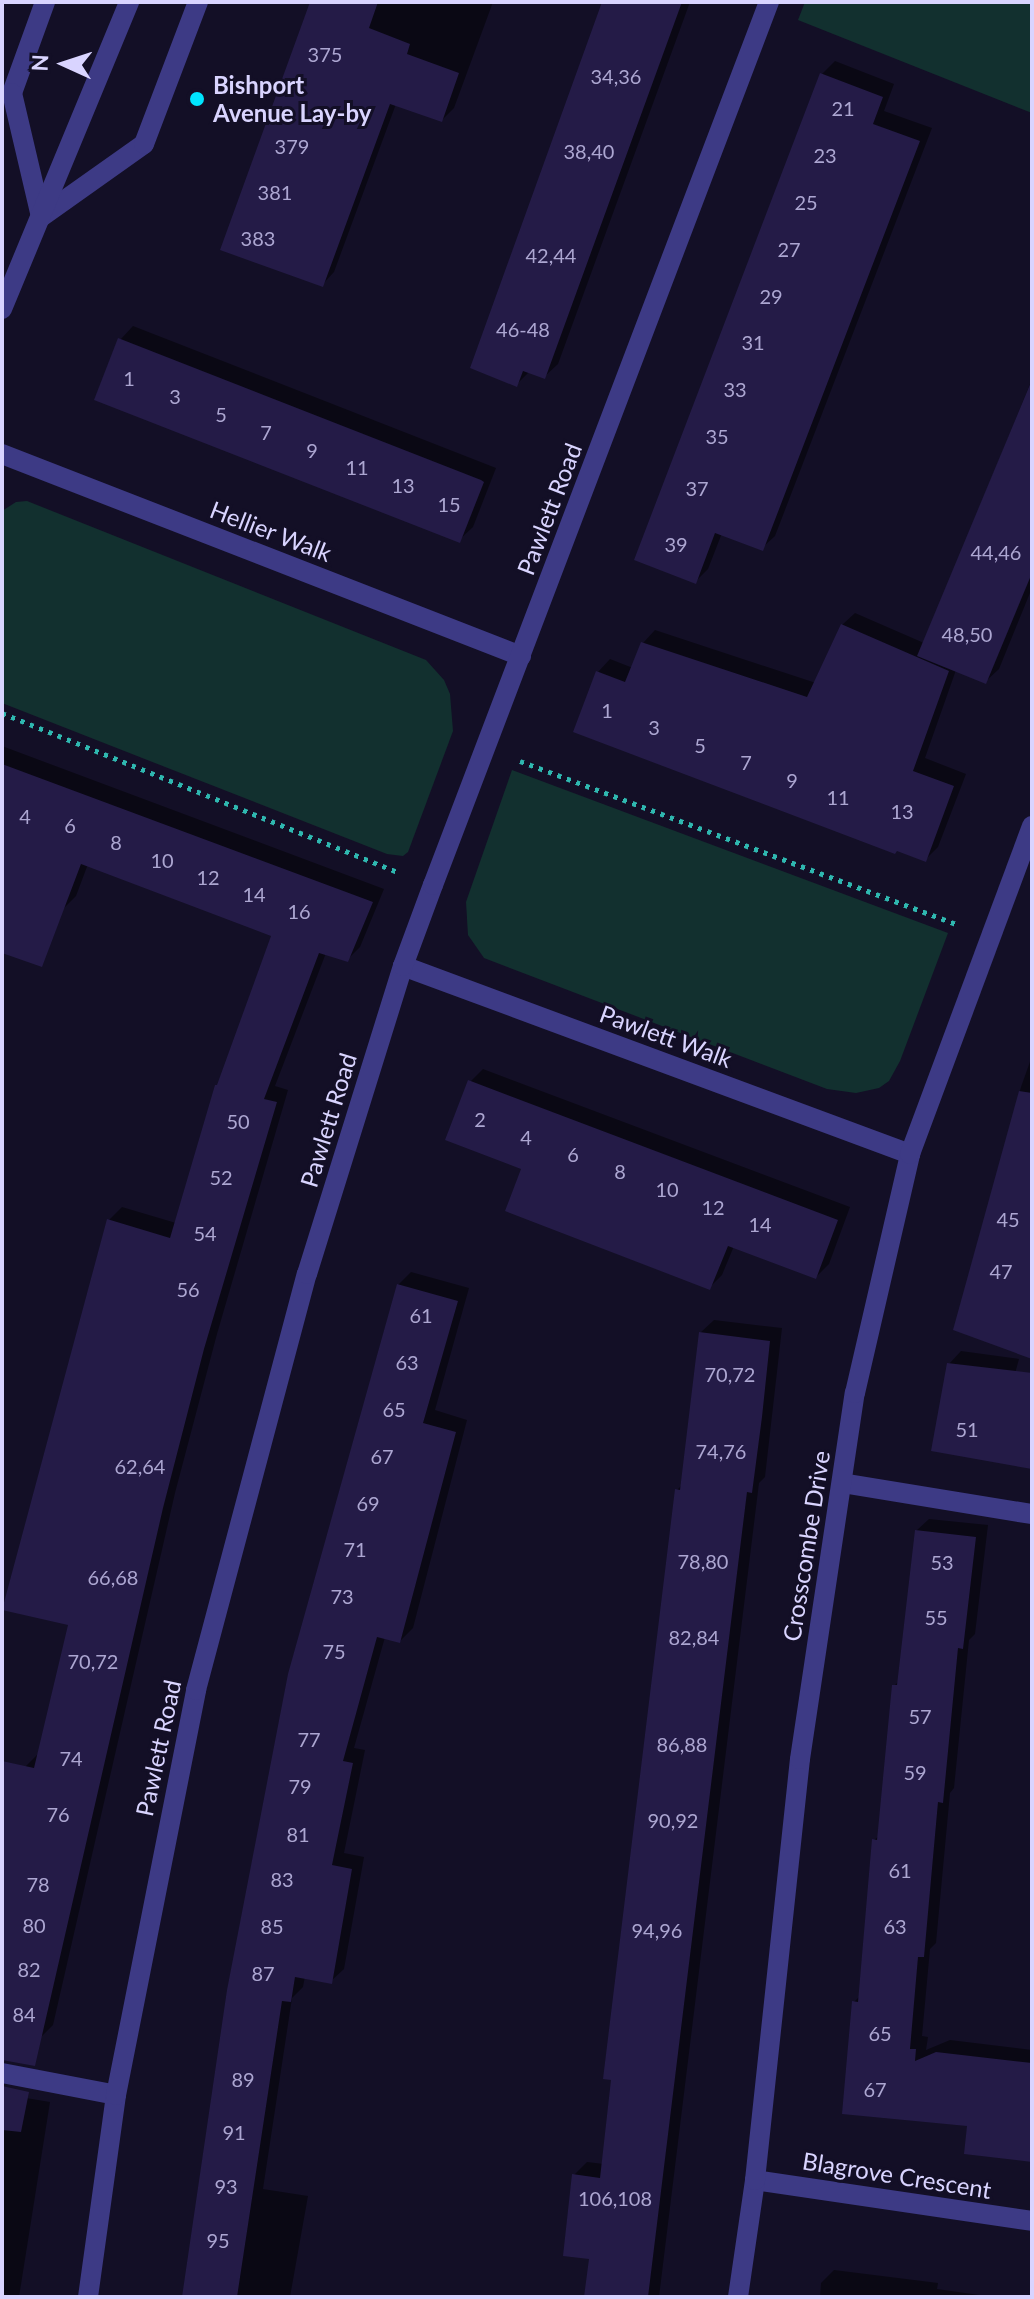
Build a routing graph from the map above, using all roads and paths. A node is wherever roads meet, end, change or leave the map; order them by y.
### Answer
1 (45, 2) edge
2 (129, 2) edge
3 (198, 2) edge
4 (769, 2) edge
5 (41, 217) junction
6 (2, 309) edge
7 (2, 454) edge
8 (521, 656) junction
9 (2, 713) edge
10 (486, 748) junction
11 (1032, 826) edge
12 (433, 885) junction
13 (990, 936) junction
14 (403, 966) junction
15 (910, 1154) junction
16 (842, 1483) junction
17 (1032, 1514) edge
18 (2, 2073) edge
19 (116, 2095) junction
20 (755, 2180) junction
21 (1032, 2221) edge
22 (88, 2297) edge
23 (738, 2297) edge

1 - 5 street
2 - 5 street
3 - 5 street
4 - 8 street, Pawlett Road
5 - 6 street
7 - 8 street, Hellier Walk
8 - 10 street, Pawlett Road
9 - 12 path
10 - 12 street, Pawlett Road
10 - 13 path
11 - 13 street, Crosscombe Drive
12 - 14 street, Pawlett Road
13 - 15 street, Crosscombe Drive
14 - 15 street, Pawlett Walk
14 - 19 street, Pawlett Road
15 - 16 street, Crosscombe Drive
16 - 17 street
16 - 20 street, Crosscombe Drive
18 - 19 street
19 - 22 street, Pawlett Road
20 - 21 street, Blagrove Crescent
20 - 23 street, Crosscombe Drive

